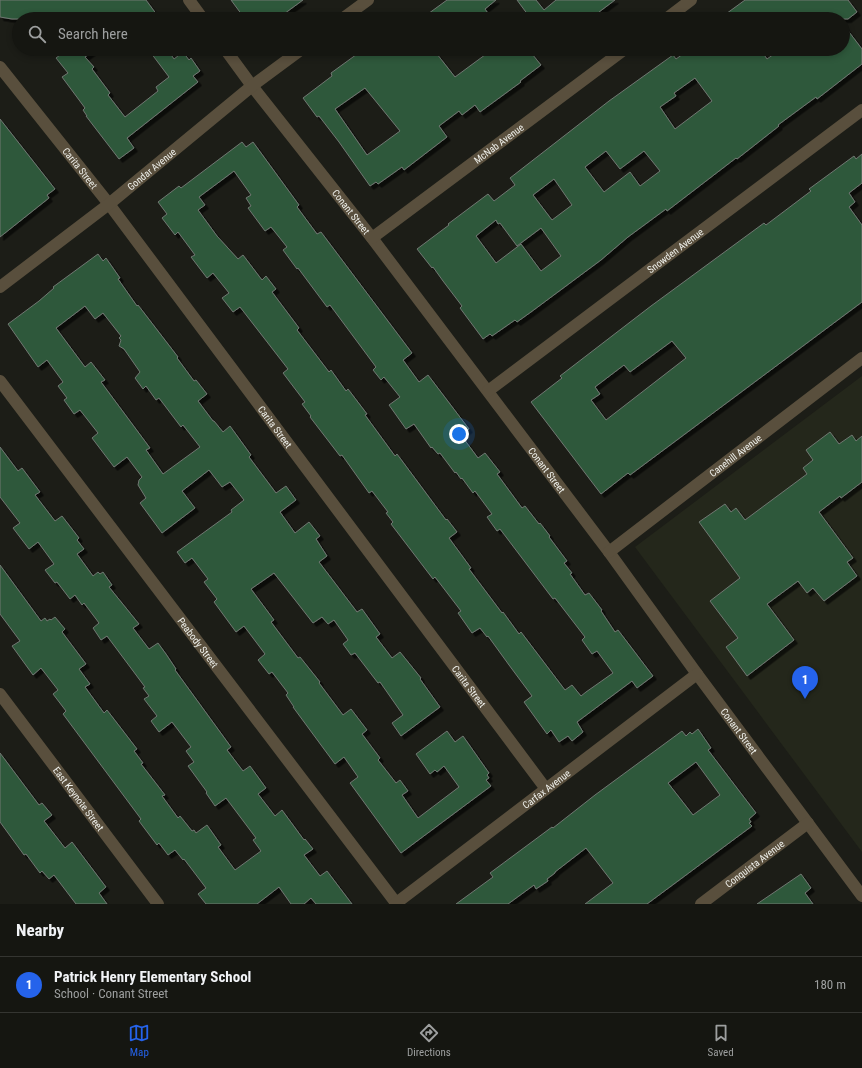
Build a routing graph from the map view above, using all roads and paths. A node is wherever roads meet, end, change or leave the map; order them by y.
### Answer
1 (189, 0) edge
2 (368, 0) edge
3 (691, 0) edge
4 (198, 12) edge
5 (352, 12) edge
6 (675, 12) edge
7 (230, 56) edge
8 (293, 56) edge
9 (617, 56) edge
10 (0, 67) edge
11 (252, 86) junction
12 (862, 110) edge
13 (109, 204) junction
14 (372, 238) junction
15 (0, 287) edge
16 (862, 358) edge
17 (0, 381) edge
18 (488, 390) junction
19 (610, 552) junction
20 (697, 674) junction
21 (0, 694) edge
22 (546, 789) junction
23 (808, 823) junction
24 (860, 887) edge
25 (158, 904) edge
26 (395, 904) edge
27 (701, 904) edge

1 - 4 street
2 - 5 street
3 - 6 street
7 - 11 street, Conant Street
8 - 11 street, Gondar Avenue
9 - 14 street, McNab Avenue
10 - 13 street, Carita Street
11 - 13 street, Gondar Avenue
11 - 14 street, Conant Street
12 - 18 street, Snowden Avenue
13 - 15 street, Gondar Avenue
13 - 22 street, Carita Street
14 - 18 street, Conant Street
16 - 19 street, Canehill Avenue
17 - 26 street, Peabody Street
18 - 19 street, Conant Street
19 - 20 street, Conant Street
20 - 22 street, Carfax Avenue
20 - 23 street, Conant Street
21 - 25 street, East Keynote Street
22 - 26 street, Carfax Avenue
23 - 24 street, Conant Street
23 - 27 street, Conquista Avenue

